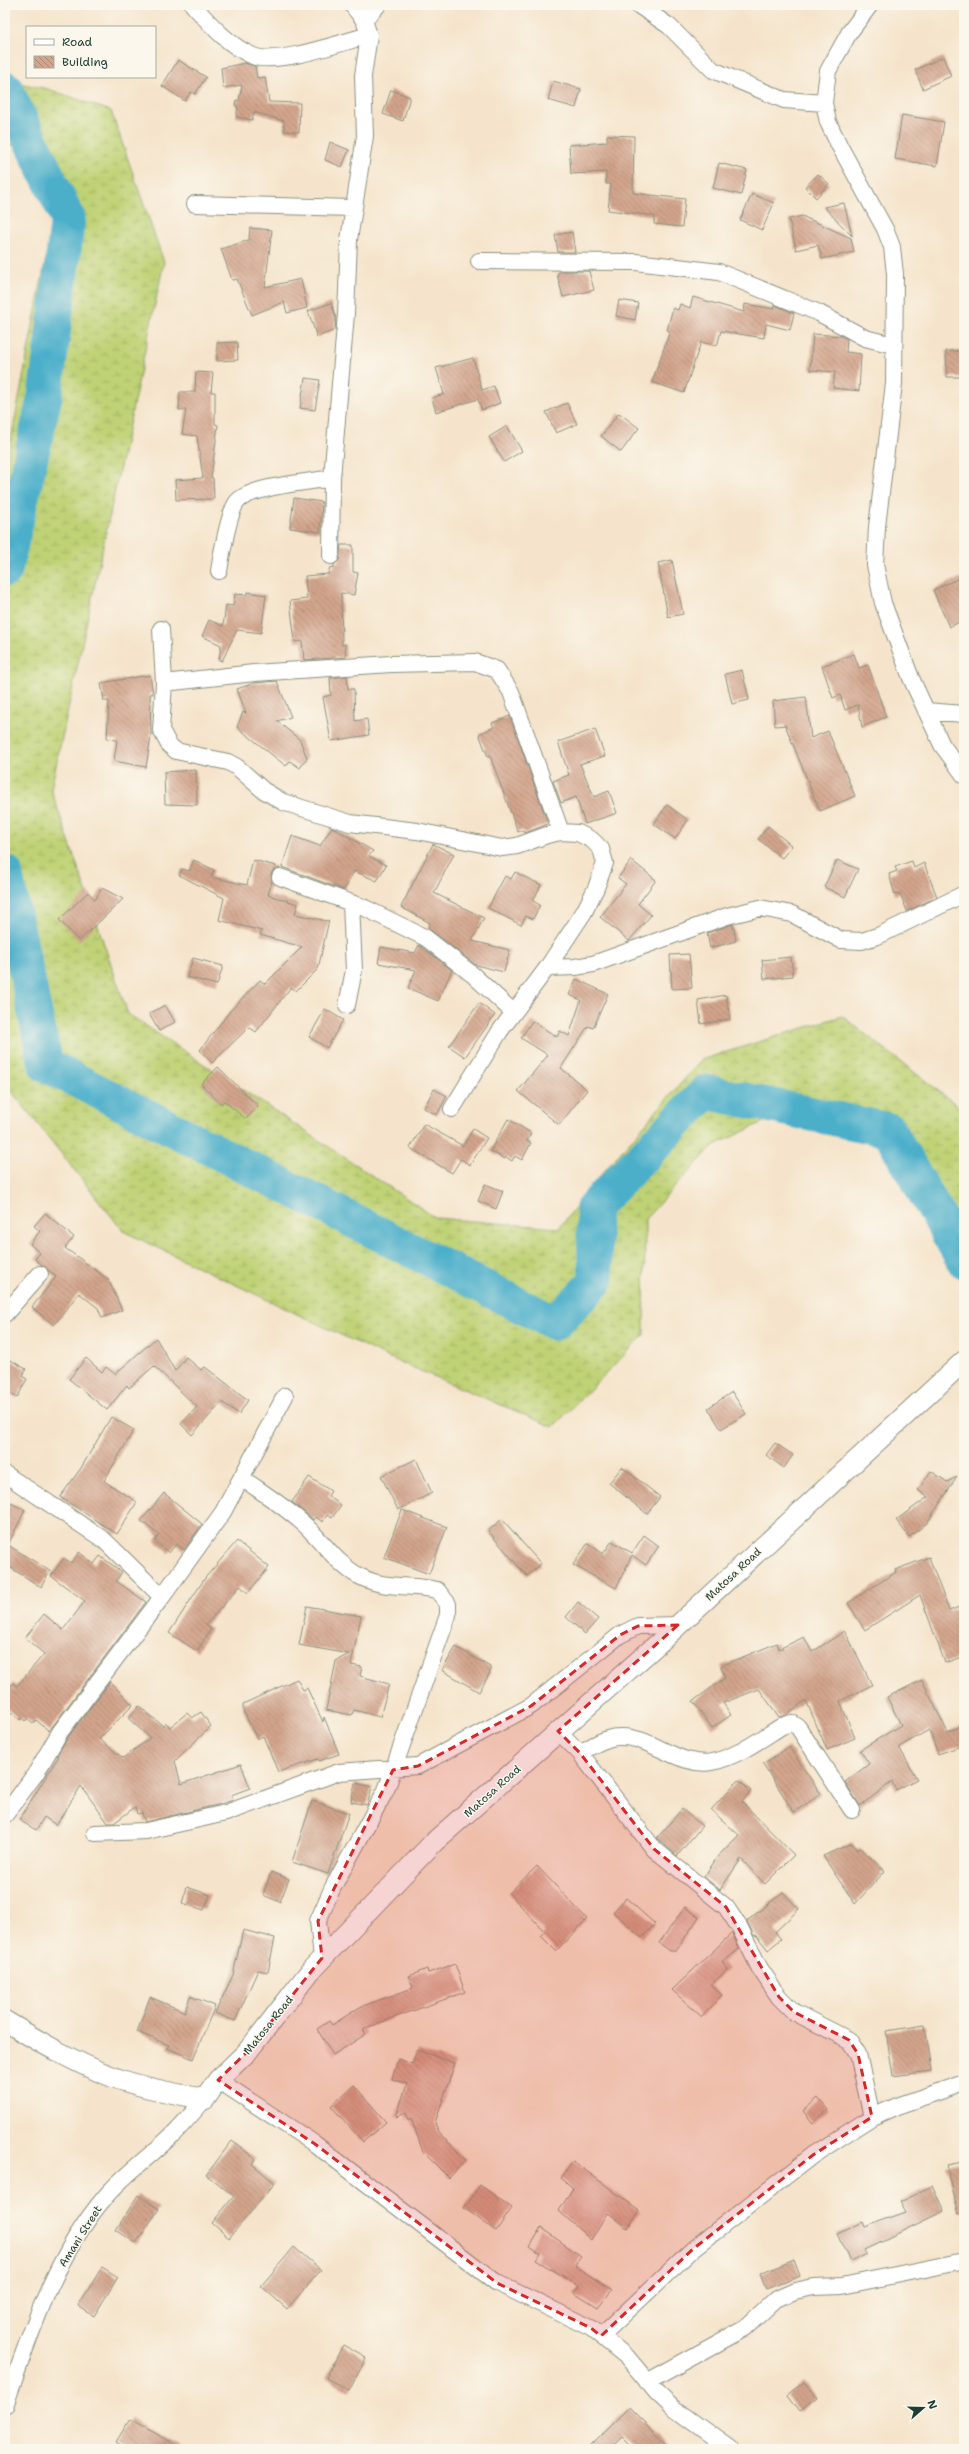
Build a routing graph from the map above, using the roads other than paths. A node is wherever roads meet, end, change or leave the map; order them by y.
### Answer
1 (192, 5) edge
2 (352, 5) edge
3 (378, 5) edge
4 (638, 5) edge
5 (870, 5) edge
6 (364, 20) junction
7 (369, 35) junction
8 (824, 103) junction
9 (195, 204) dead end
10 (353, 208) junction
11 (479, 261) dead end
12 (893, 345) junction
13 (332, 478) junction
14 (331, 556) dead end
15 (219, 571) dead end
16 (161, 629) dead end
17 (164, 683) junction
18 (926, 711) junction
19 (964, 714) edge
20 (964, 775) edge
21 (561, 832) junction
22 (280, 877) dead end
23 (964, 894) edge
24 (351, 903) junction
25 (547, 968) junction
26 (347, 1005) dead end
27 (513, 1012) junction
28 (452, 1109) dead end
29 (40, 1274) dead end
30 (5, 1314) edge
31 (964, 1361) edge
32 (285, 1396) dead end
33 (5, 1474) edge
34 (242, 1478) junction
35 (162, 1597) junction
36 (678, 1625) junction
37 (558, 1731) junction
38 (580, 1753) junction
39 (394, 1770) junction
40 (852, 1810) dead end
41 (5, 1815) edge
42 (95, 1833) dead end
43 (322, 1958) junction
44 (5, 2021) edge
45 (218, 2080) junction
46 (964, 2083) edge
47 (205, 2099) junction
48 (872, 2117) junction
49 (964, 2261) edge
50 (600, 2336) junction
51 (647, 2382) junction
52 (5, 2406) edge
53 (730, 2449) edge

1 - 7 street
2 - 6 street
3 - 6 street
4 - 8 street
5 - 8 street
6 - 7 street
7 - 10 street
8 - 12 street
9 - 10 street
10 - 13 street
11 - 12 street
12 - 18 street
13 - 14 street
13 - 15 street
16 - 17 street
17 - 21 street
17 - 21 street
18 - 19 street
18 - 20 street
21 - 25 street
22 - 24 street
23 - 25 street
24 - 26 street
24 - 27 street
25 - 27 street
27 - 28 street
29 - 30 street
31 - 36 street, Matosa Road
32 - 34 street
33 - 35 street
34 - 35 street
34 - 39 street
35 - 41 street
36 - 37 street, Matosa Road
36 - 39 street
37 - 38 street
37 - 43 street, Matosa Road
38 - 40 street
38 - 48 street
39 - 42 street
39 - 43 street
43 - 45 street, Matosa Road
44 - 47 street
45 - 47 street, Matosa Road
45 - 50 street
46 - 48 street
47 - 52 street, Amani Street
48 - 50 street
49 - 51 street
50 - 51 street
51 - 53 street

